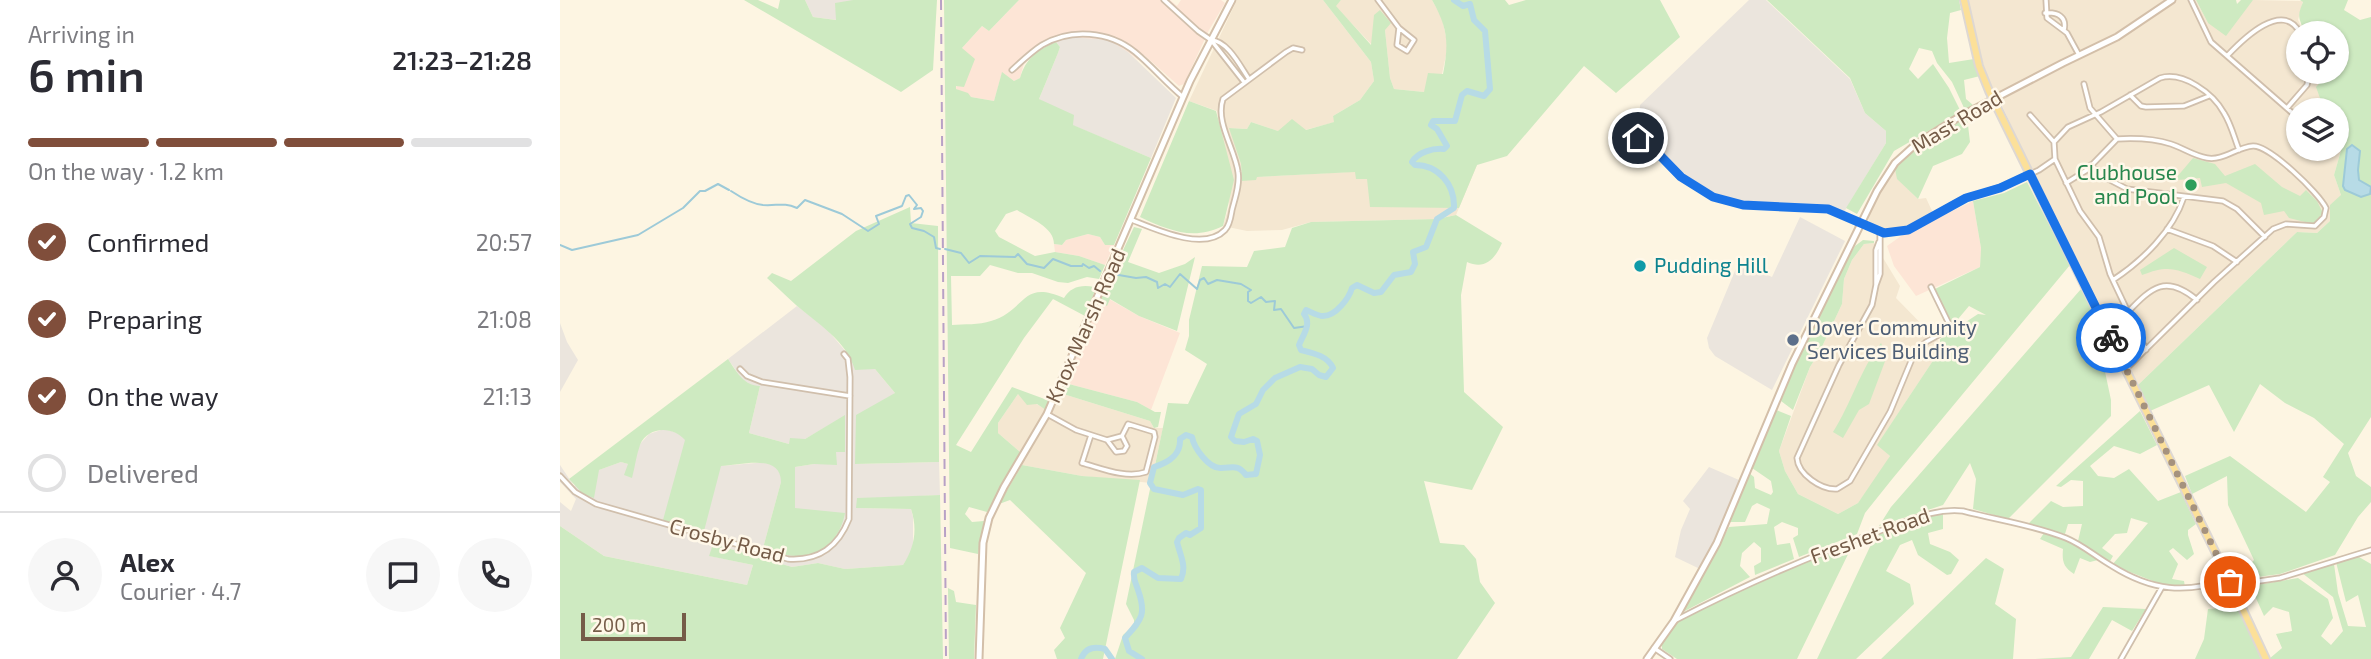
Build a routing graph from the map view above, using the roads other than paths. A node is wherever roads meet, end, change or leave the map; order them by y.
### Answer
1 (1164, 0) edge
2 (1233, 0) edge
3 (1378, 0) edge
4 (1964, 0) edge
5 (2046, 0) edge
6 (2172, 0) edge
7 (2191, 0) edge
8 (2045, 13) junction
9 (2285, 14) dead end
10 (2259, 21) dead end
11 (2294, 21) edge
12 (1399, 28) junction
13 (2064, 30) junction
14 (1211, 40) junction
15 (1302, 50) dead end
16 (2079, 55) junction
17 (2227, 56) junction
18 (1012, 69) dead end
19 (1246, 80) junction
20 (2084, 84) dead end
21 (2306, 84) edge
22 (2130, 95) junction
23 (2209, 96) junction
24 (1183, 97) junction
25 (2295, 98) edge
26 (1993, 100) junction
27 (2286, 107) edge
28 (2095, 114) junction
29 (2029, 115) dead end
30 (2117, 139) junction
31 (2054, 142) junction
32 (1651, 147) junction
33 (2239, 150) junction
34 (2055, 159) junction
35 (2091, 165) junction
36 (2030, 174) junction
37 (2066, 183) junction
38 (2185, 197) junction
39 (1132, 220) junction
40 (1861, 223) junction
41 (2167, 229) junction
42 (1880, 233) junction
43 (2265, 237) junction
44 (2237, 262) junction
45 (2113, 280) junction
46 (1931, 287) dead end
47 (2197, 300) junction
48 (2128, 312) junction
49 (2146, 349) junction
50 (844, 355) dead end
51 (740, 369) dead end
52 (2126, 369) junction
53 (850, 396) junction
54 (1047, 414) junction
55 (1091, 435) junction
56 (1122, 436) junction
57 (1107, 440) junction
58 (560, 476) edge
59 (2371, 550) edge
60 (2230, 582) junction
61 (2162, 587) junction
62 (1674, 621) junction
63 (1654, 648) junction
64 (979, 659) edge
65 (1647, 659) edge
66 (1670, 659) edge
67 (2120, 659) edge
68 (2266, 659) edge

1 - 14 street
2 - 14 street, Knox Marsh Road
3 - 12 street
4 - 26 main road
5 - 8 street
6 - 16 street, Mast Road
7 - 17 street
8 - 13 street
8 - 13 street
9 - 11 street
10 - 17 street
12 - 12 street
13 - 16 street
14 - 19 street
14 - 24 street, Knox Marsh Road
15 - 19 street
16 - 26 street, Mast Road
17 - 27 street
18 - 24 street
19 - 39 street
20 - 28 street
21 - 25 street
22 - 23 street
22 - 23 street
22 - 28 street
23 - 33 street
24 - 39 street, Knox Marsh Road
26 - 36 main road
26 - 40 street, Mast Road
28 - 30 street
28 - 31 street
29 - 31 street
30 - 33 street
30 - 35 street
31 - 34 street
32 - 32 street
32 - 40 street
33 - 43 street
34 - 36 street
34 - 37 street
35 - 37 street
35 - 38 street
36 - 42 street
36 - 52 main road
37 - 45 street
38 - 41 street
38 - 43 street
39 - 54 street, Knox Marsh Road
40 - 42 street
40 - 62 street, Mast Road
41 - 44 street
41 - 45 street
42 - 46 street
43 - 44 street
44 - 47 street
45 - 48 street
47 - 48 street
47 - 49 street
48 - 49 street
49 - 52 street
50 - 53 street, Crosby Road
51 - 53 street
52 - 60 main road
53 - 58 street, Crosby Road
54 - 55 street
54 - 64 street, Knox Marsh Road
55 - 56 street
55 - 57 street
56 - 57 street
56 - 57 street
59 - 60 street, Freshet Road
60 - 61 street, Freshet Road
60 - 68 main road
61 - 62 street, Freshet Road
61 - 67 street
62 - 63 street, Mast Road
63 - 65 street, Mast Road
63 - 66 street

